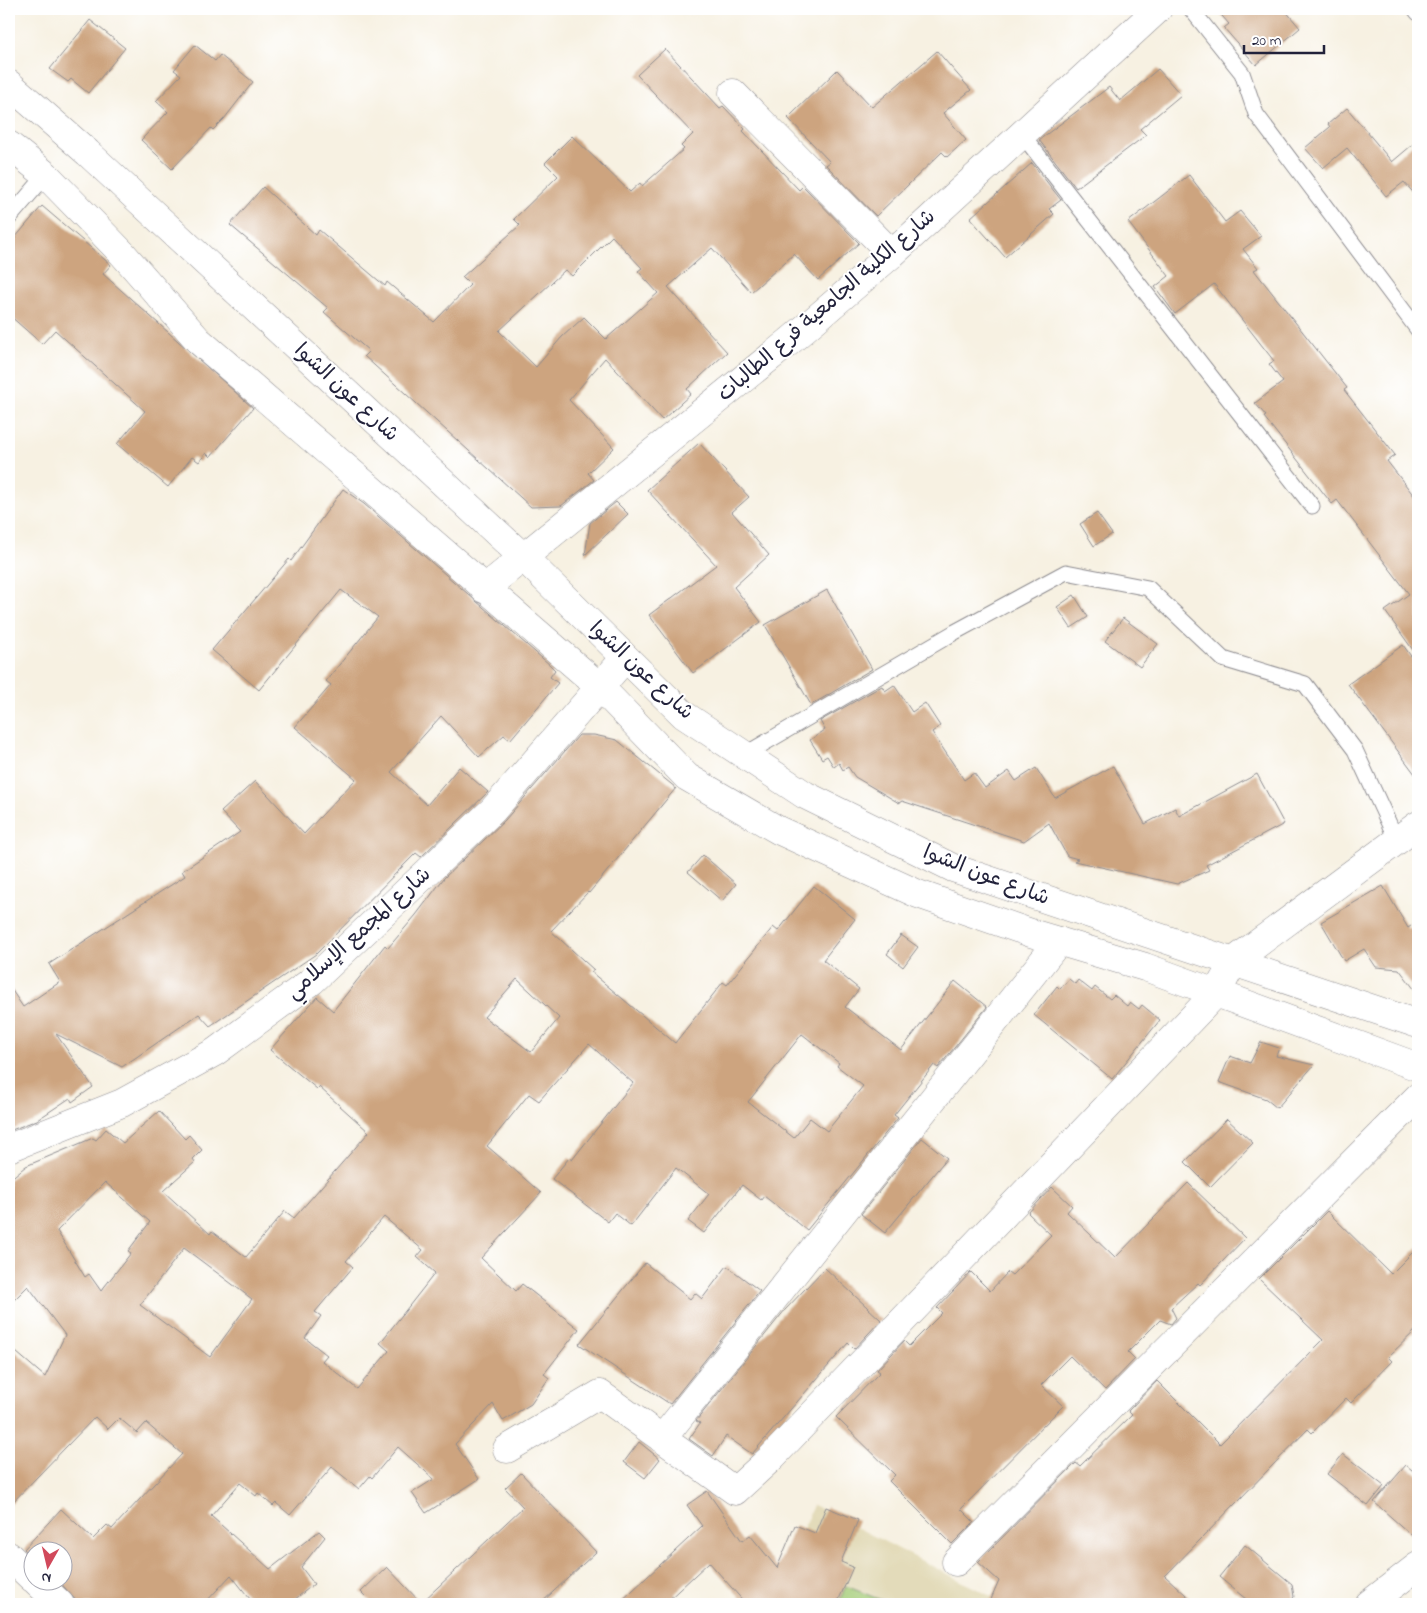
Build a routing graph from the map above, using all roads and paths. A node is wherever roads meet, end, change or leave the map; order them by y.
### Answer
1 (1158, 9) edge
2 (1191, 9) edge
3 (1415, 9) edge
4 (1418, 13) edge
5 (9, 84) edge
6 (733, 93) dead end
7 (1021, 133) junction
8 (9, 144) edge
9 (46, 175) junction
10 (9, 218) edge
11 (892, 254) junction
12 (1418, 330) edge
13 (1312, 506) dead end
14 (523, 558) junction
15 (484, 589) junction
16 (625, 658) junction
17 (600, 688) junction
18 (744, 755) junction
19 (1408, 833) edge
20 (1058, 942) junction
21 (1234, 961) junction
22 (1217, 992) junction
23 (1418, 1024) edge
24 (1418, 1067) edge
25 (1418, 1097) edge
26 (9, 1148) edge
27 (662, 1439) junction
28 (507, 1449) dead end
29 (9, 1556) edge
30 (956, 1562) dead end
31 (1418, 1566) edge
32 (22, 1568) edge
33 (45, 1590) edge
34 (60, 1604) edge
35 (1370, 1604) edge

1 - 7 street, شارع الكلية الجامعية فرع الطالبات
2 - 12 lane
3 - 4 lane
5 - 14 street, شارع عون الشوا
6 - 11 street
7 - 11 street, شارع الكلية الجامعية فرع الطالبات
7 - 13 lane
8 - 9 street, شارع عون الشوا
9 - 10 lane
9 - 15 street, شارع عون الشوا
11 - 14 street, شارع الكلية الجامعية فرع الطالبات
14 - 15 street, شارع الكلية الجامعية فرع الطالبات
14 - 16 street, شارع عون الشوا
15 - 17 street, شارع عون الشوا
16 - 17 street, شارع المجمع الإسلامي
16 - 18 street, شارع عون الشوا
17 - 20 street, شارع عون الشوا
17 - 26 street, شارع المجمع الإسلامي
18 - 19 lane
18 - 21 street, شارع عون الشوا
19 - 21 street
20 - 22 street, شارع عون الشوا
20 - 27 street
21 - 22 street
21 - 23 street, شارع عون الشوا
22 - 24 street, شارع عون الشوا
22 - 27 street
25 - 30 street
27 - 28 street
29 - 32 street
31 - 35 street
33 - 34 street

